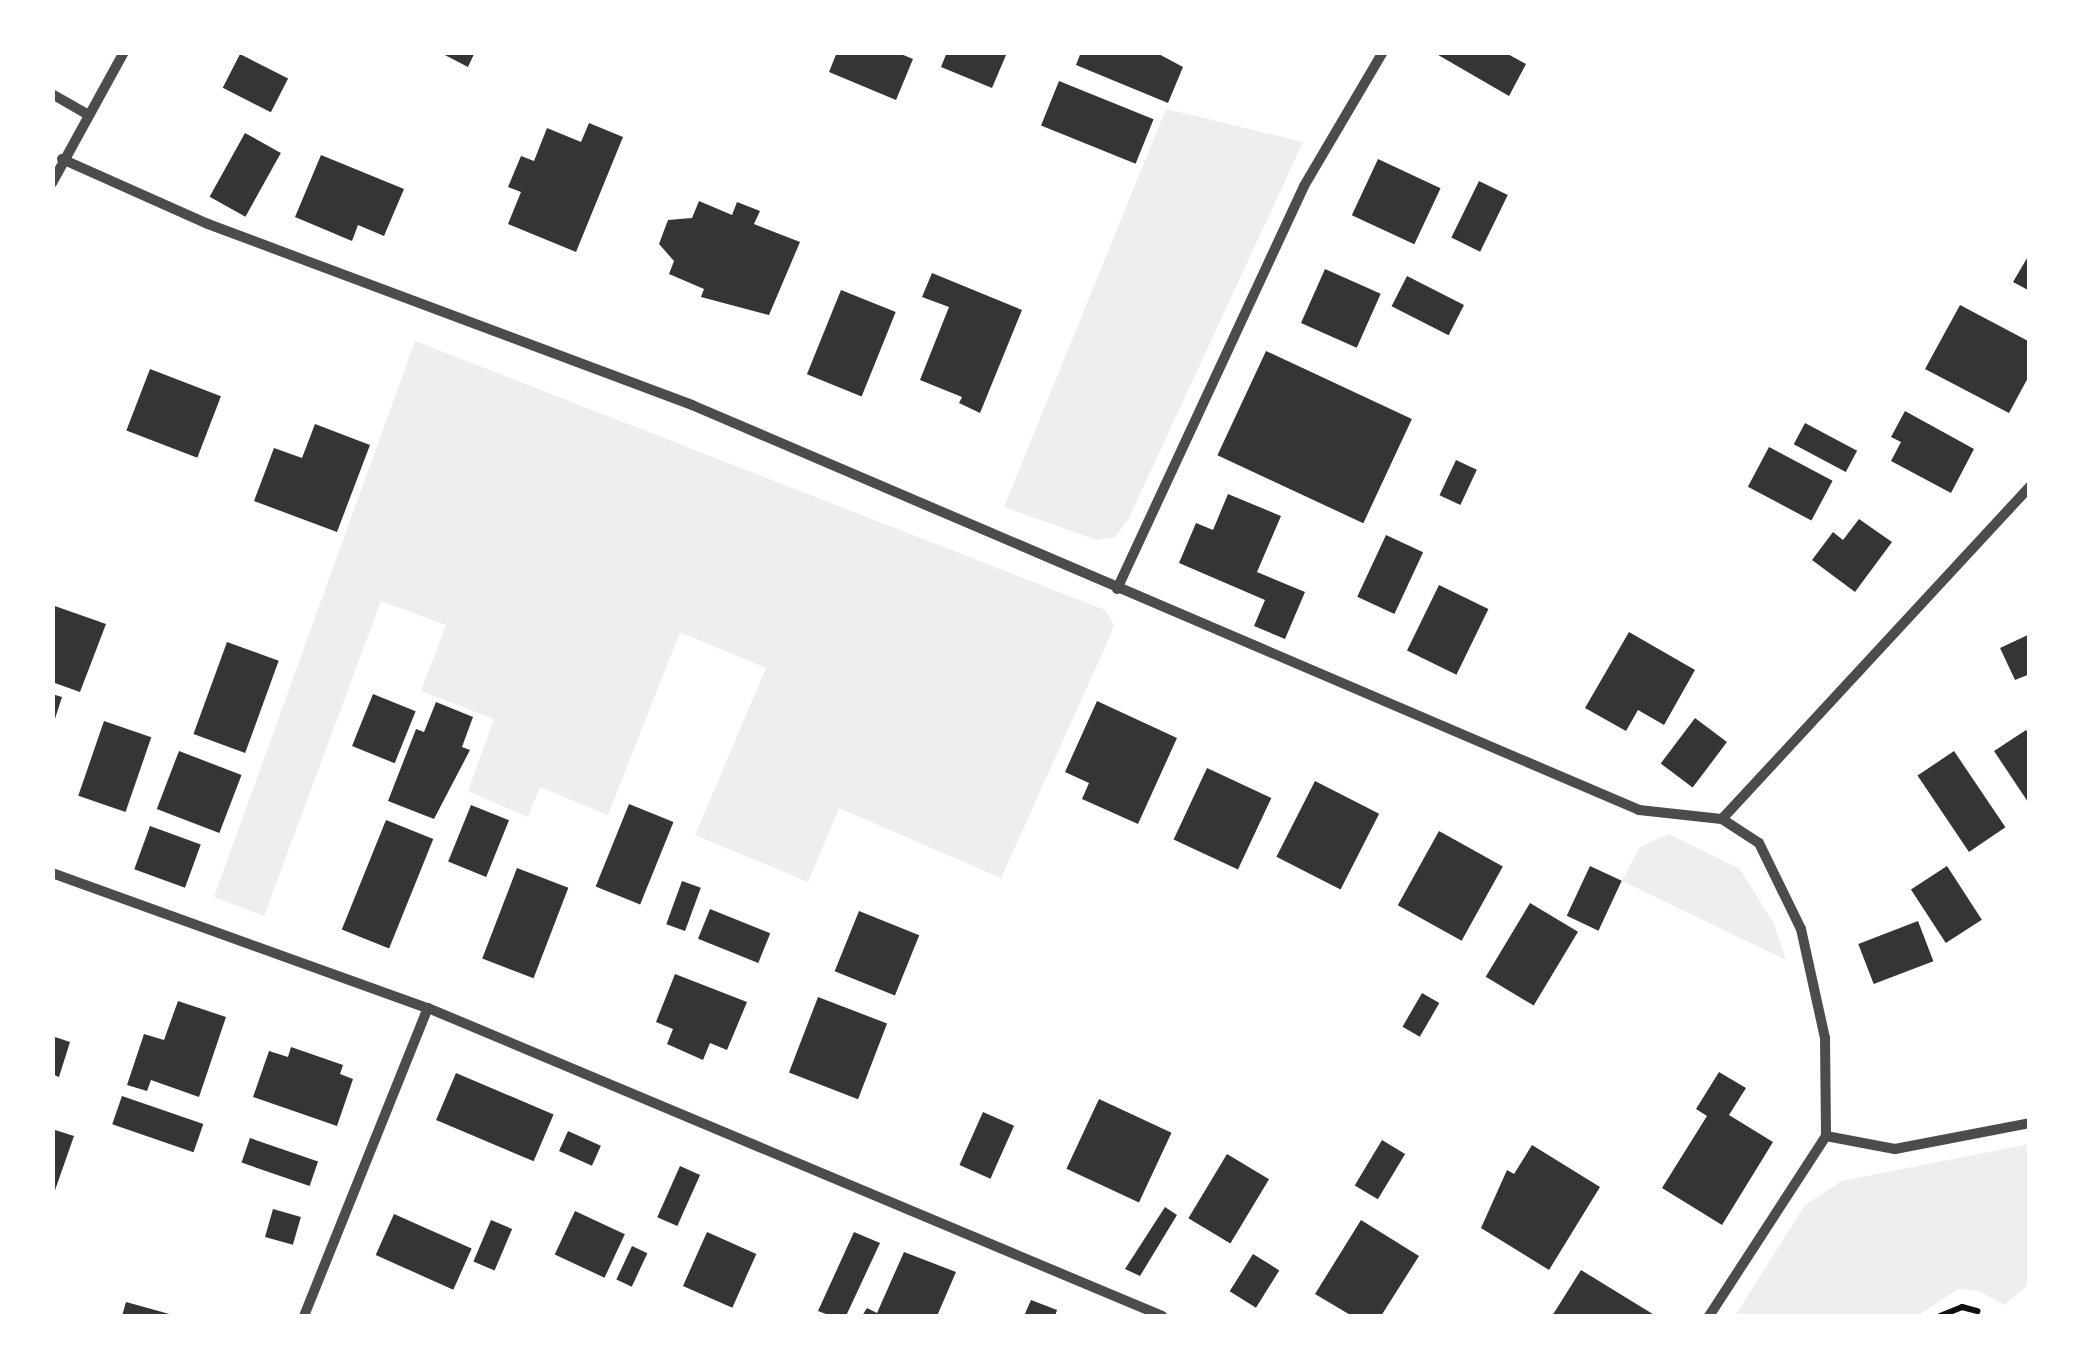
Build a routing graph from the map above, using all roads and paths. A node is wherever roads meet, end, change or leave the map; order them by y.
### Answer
1 (124, 52) edge
2 (1382, 52) edge
3 (52, 94) edge
4 (87, 114) junction
5 (62, 159) junction
6 (52, 183) edge
7 (2030, 486) edge
8 (1117, 588) junction
9 (1722, 819) junction
10 (52, 872) edge
11 (428, 1008) junction
12 (2030, 1123) edge
13 (1826, 1136) junction
14 (1978, 1311) dead end
15 (304, 1316) edge
16 (1162, 1316) edge
17 (1709, 1316) edge
18 (1940, 1316) edge

1 - 4 street
2 - 8 street
3 - 4 street
4 - 5 street
5 - 6 street
5 - 8 street
7 - 9 street
8 - 9 street
9 - 13 street
10 - 11 street
11 - 15 street
11 - 16 street
12 - 13 street
13 - 17 street
14 - 18 path

